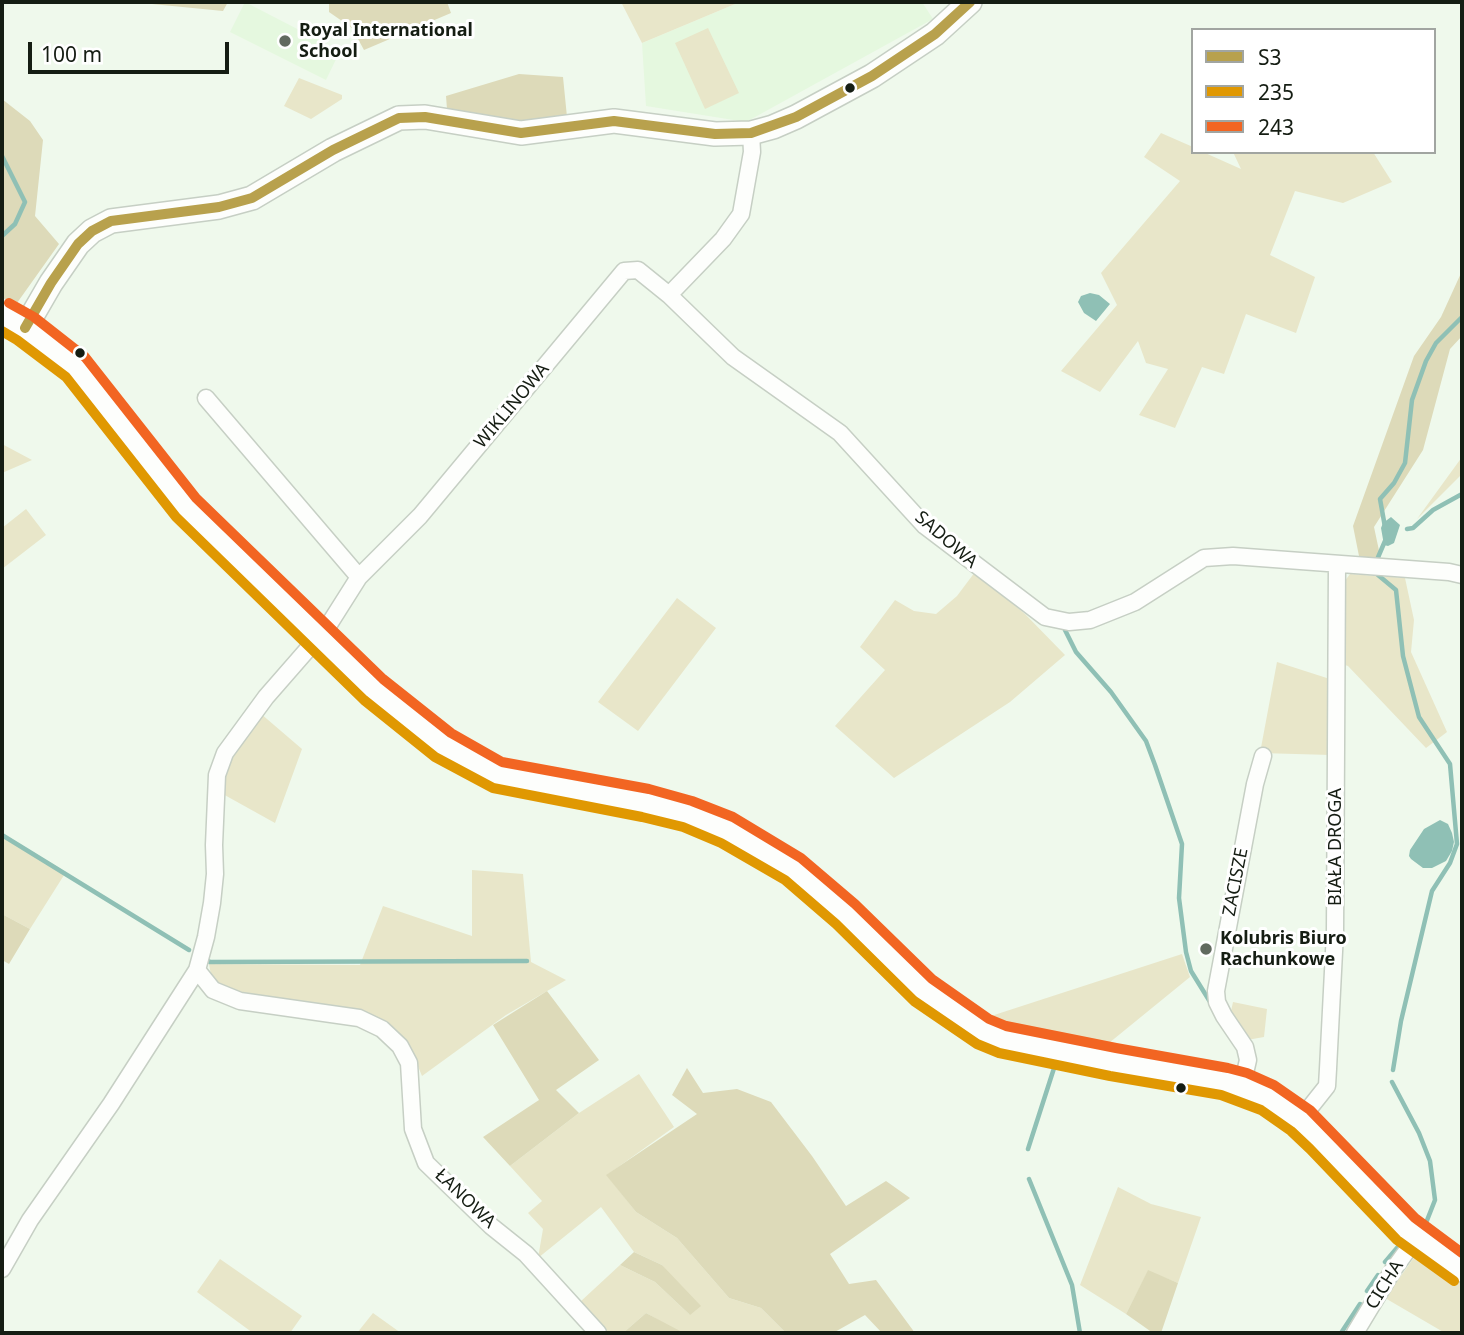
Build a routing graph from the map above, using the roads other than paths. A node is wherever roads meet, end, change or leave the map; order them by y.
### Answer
1 (970, 2) edge
2 (751, 133) junction
3 (669, 295) junction
4 (2, 315) edge
5 (25, 328) junction
6 (206, 398) dead end
7 (1337, 565) junction
8 (1462, 575) edge
9 (359, 577) junction
10 (320, 636) junction
11 (1263, 755) dead end
12 (197, 970) junction
13 (1242, 1086) junction
14 (1300, 1120) junction
15 (1417, 1237) junction
16 (2, 1269) edge
17 (1462, 1270) edge
18 (598, 1333) edge
19 (1355, 1333) edge

1 - 2 street
2 - 3 street
2 - 5 street
3 - 7 street, SADOWA
3 - 9 street, WIKLINOWA
4 - 5 street
5 - 10 street
6 - 9 street
7 - 8 street, SADOWA
7 - 14 street, BIAŁA DROGA
9 - 10 street, WIKLINOWA
10 - 12 street
10 - 13 street
11 - 13 street, ZACISZE
12 - 16 street
12 - 18 street, ŁANOWA
13 - 14 street
14 - 15 street
15 - 17 street
15 - 19 street, CICHA

